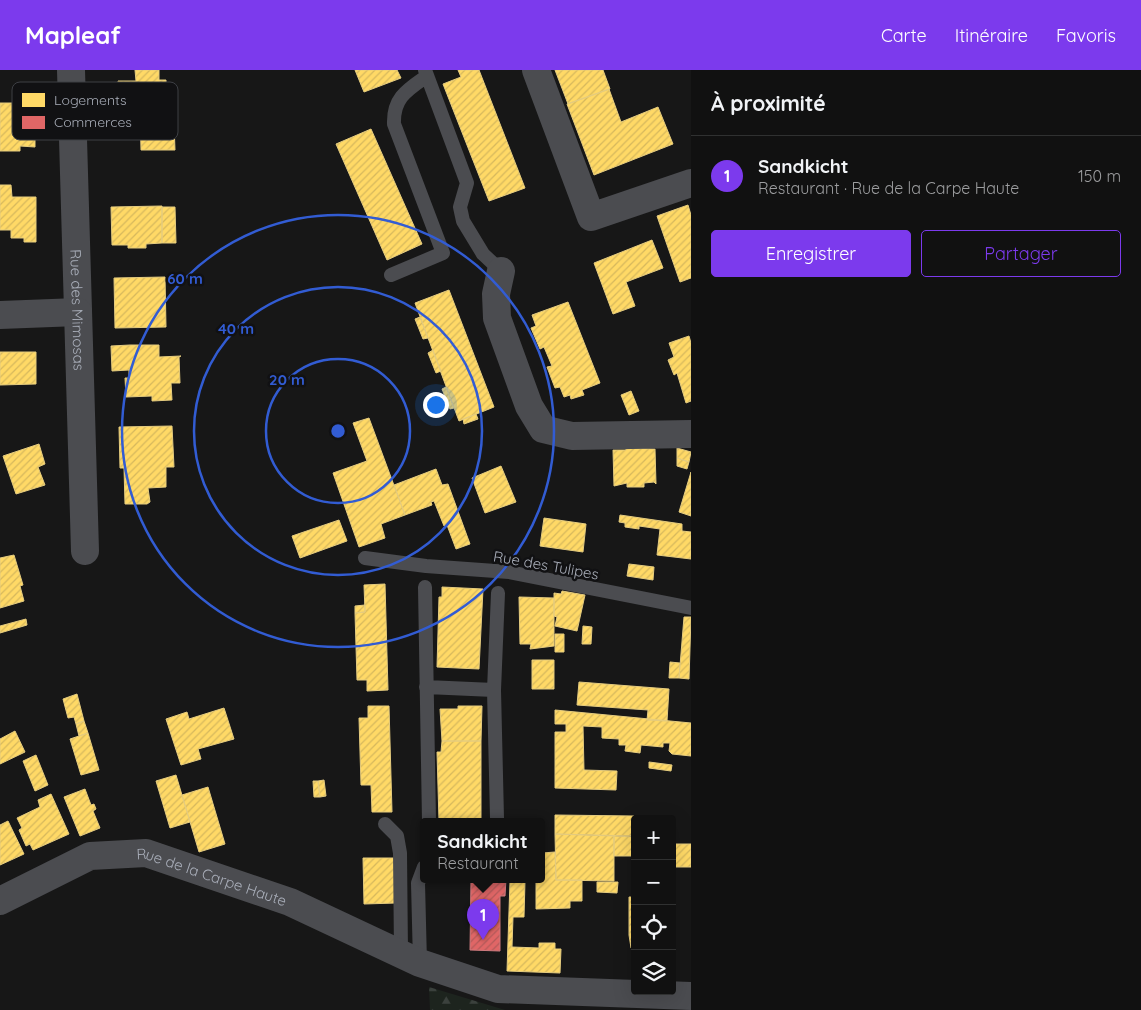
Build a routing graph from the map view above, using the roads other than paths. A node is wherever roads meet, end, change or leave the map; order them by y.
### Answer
1 (536, 70) edge
2 (426, 73) edge
3 (73, 140) edge
4 (691, 183) edge
5 (501, 271) joint
6 (391, 275) dead end
7 (78, 312) junction
8 (0, 315) edge
9 (691, 434) edge
10 (85, 550) dead end
11 (365, 558) dead end
12 (425, 587) dead end
13 (498, 593) dead end
14 (691, 608) edge
15 (426, 687) junction
16 (494, 690) junction
17 (429, 818) edge
18 (497, 818) dead end
19 (385, 824) dead end
20 (420, 878) edge
21 (0, 901) edge
22 (410, 958) junction
23 (690, 990) edge

1 - 4 street
2 - 5 lane
2 - 6 lane
3 - 7 street, Rue des Mimosas
5 - 9 street
7 - 8 street
7 - 10 street, Rue des Mimosas
11 - 14 lane, Rue des Tulipes
12 - 15 lane
13 - 16 lane
15 - 16 lane
15 - 17 lane
16 - 18 lane
19 - 22 lane
20 - 22 lane
21 - 22 street, Rue de la Carpe Haute
22 - 23 street, Rue de la Carpe Haute

